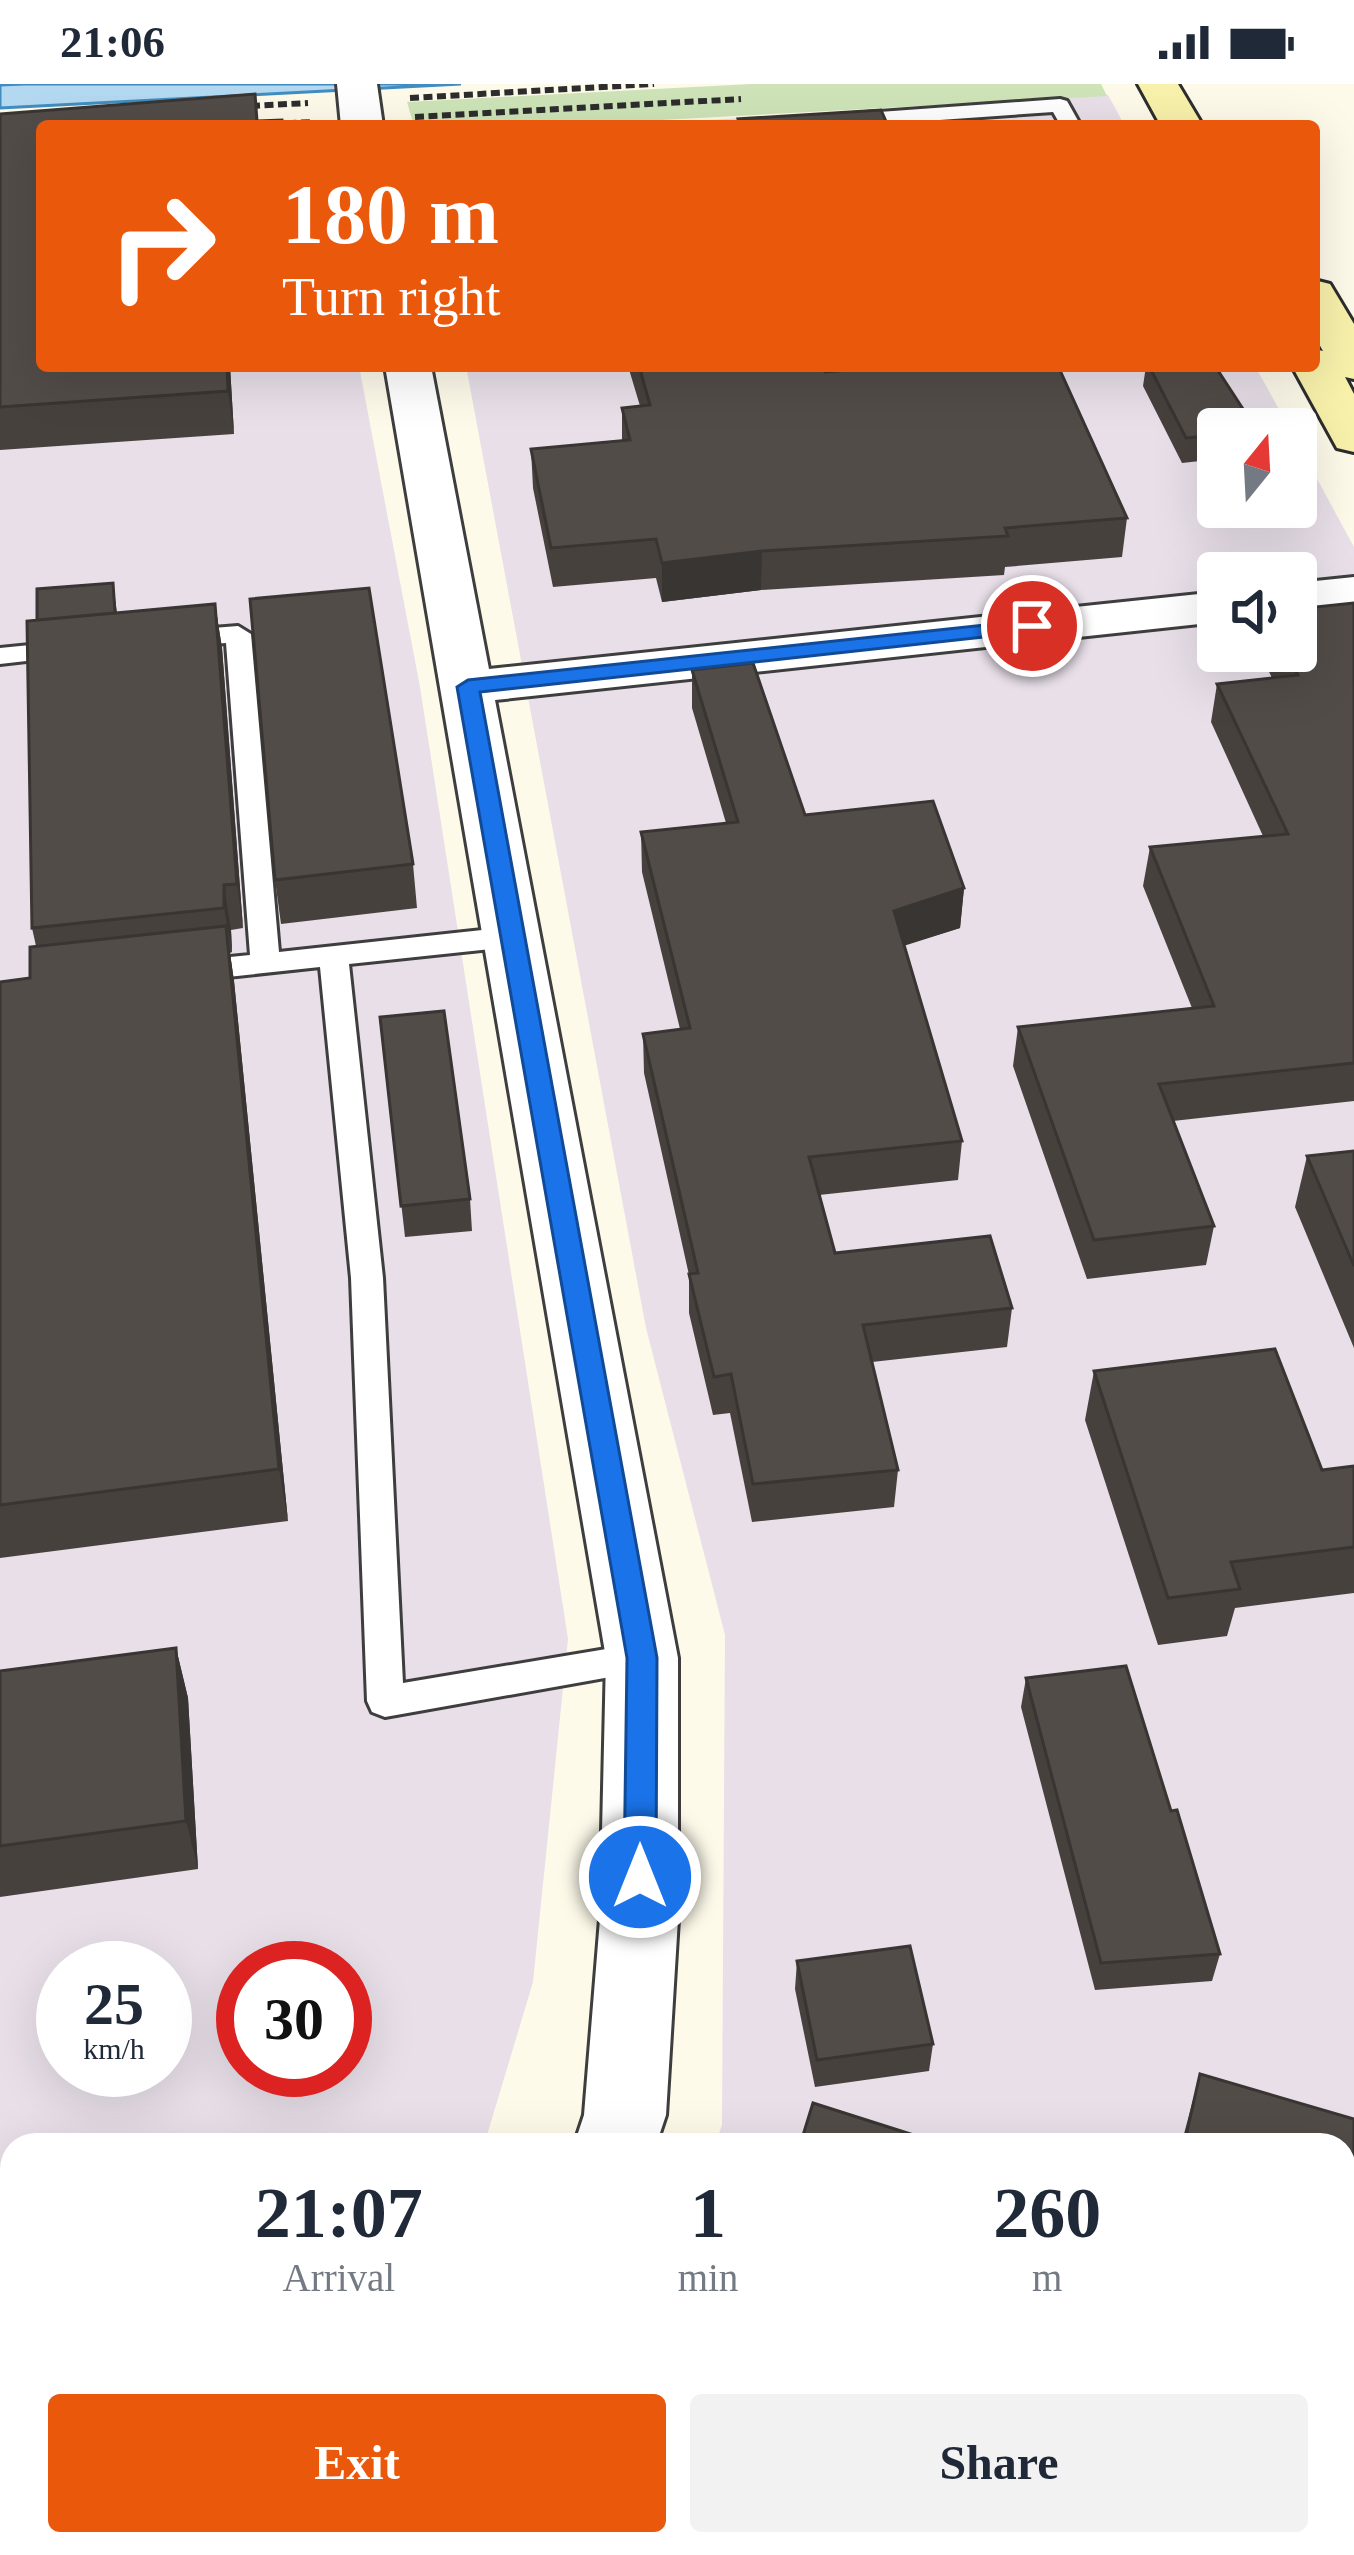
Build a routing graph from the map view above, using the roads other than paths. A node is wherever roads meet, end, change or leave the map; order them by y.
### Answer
1 (1158, 84) edge
2 (1196, 84) edge
3 (851, 120) edge
4 (1068, 120) edge
5 (1179, 120) edge
6 (1216, 120) edge
7 (1320, 304) edge
8 (1354, 364) edge
9 (409, 372) edge
10 (1319, 372) edge
11 (1354, 438) edge
12 (1354, 592) edge
13 (1317, 596) edge
14 (1197, 609) edge
15 (143, 642) edge
16 (95, 647) edge
17 (0, 656) edge
18 (468, 687) junction
19 (511, 938) junction
20 (334, 956) junction
21 (265, 963) junction
22 (154, 975) edge
23 (642, 1658) junction
24 (619, 2133) edge

1 - 5 street
2 - 6 street
3 - 4 lane
7 - 8 street
9 - 18 street
10 - 11 street
12 - 13 street
14 - 18 street
15 - 21 lane
16 - 17 lane
18 - 19 street
19 - 20 lane
19 - 23 street
20 - 21 lane
20 - 23 lane
21 - 22 lane
23 - 24 street

